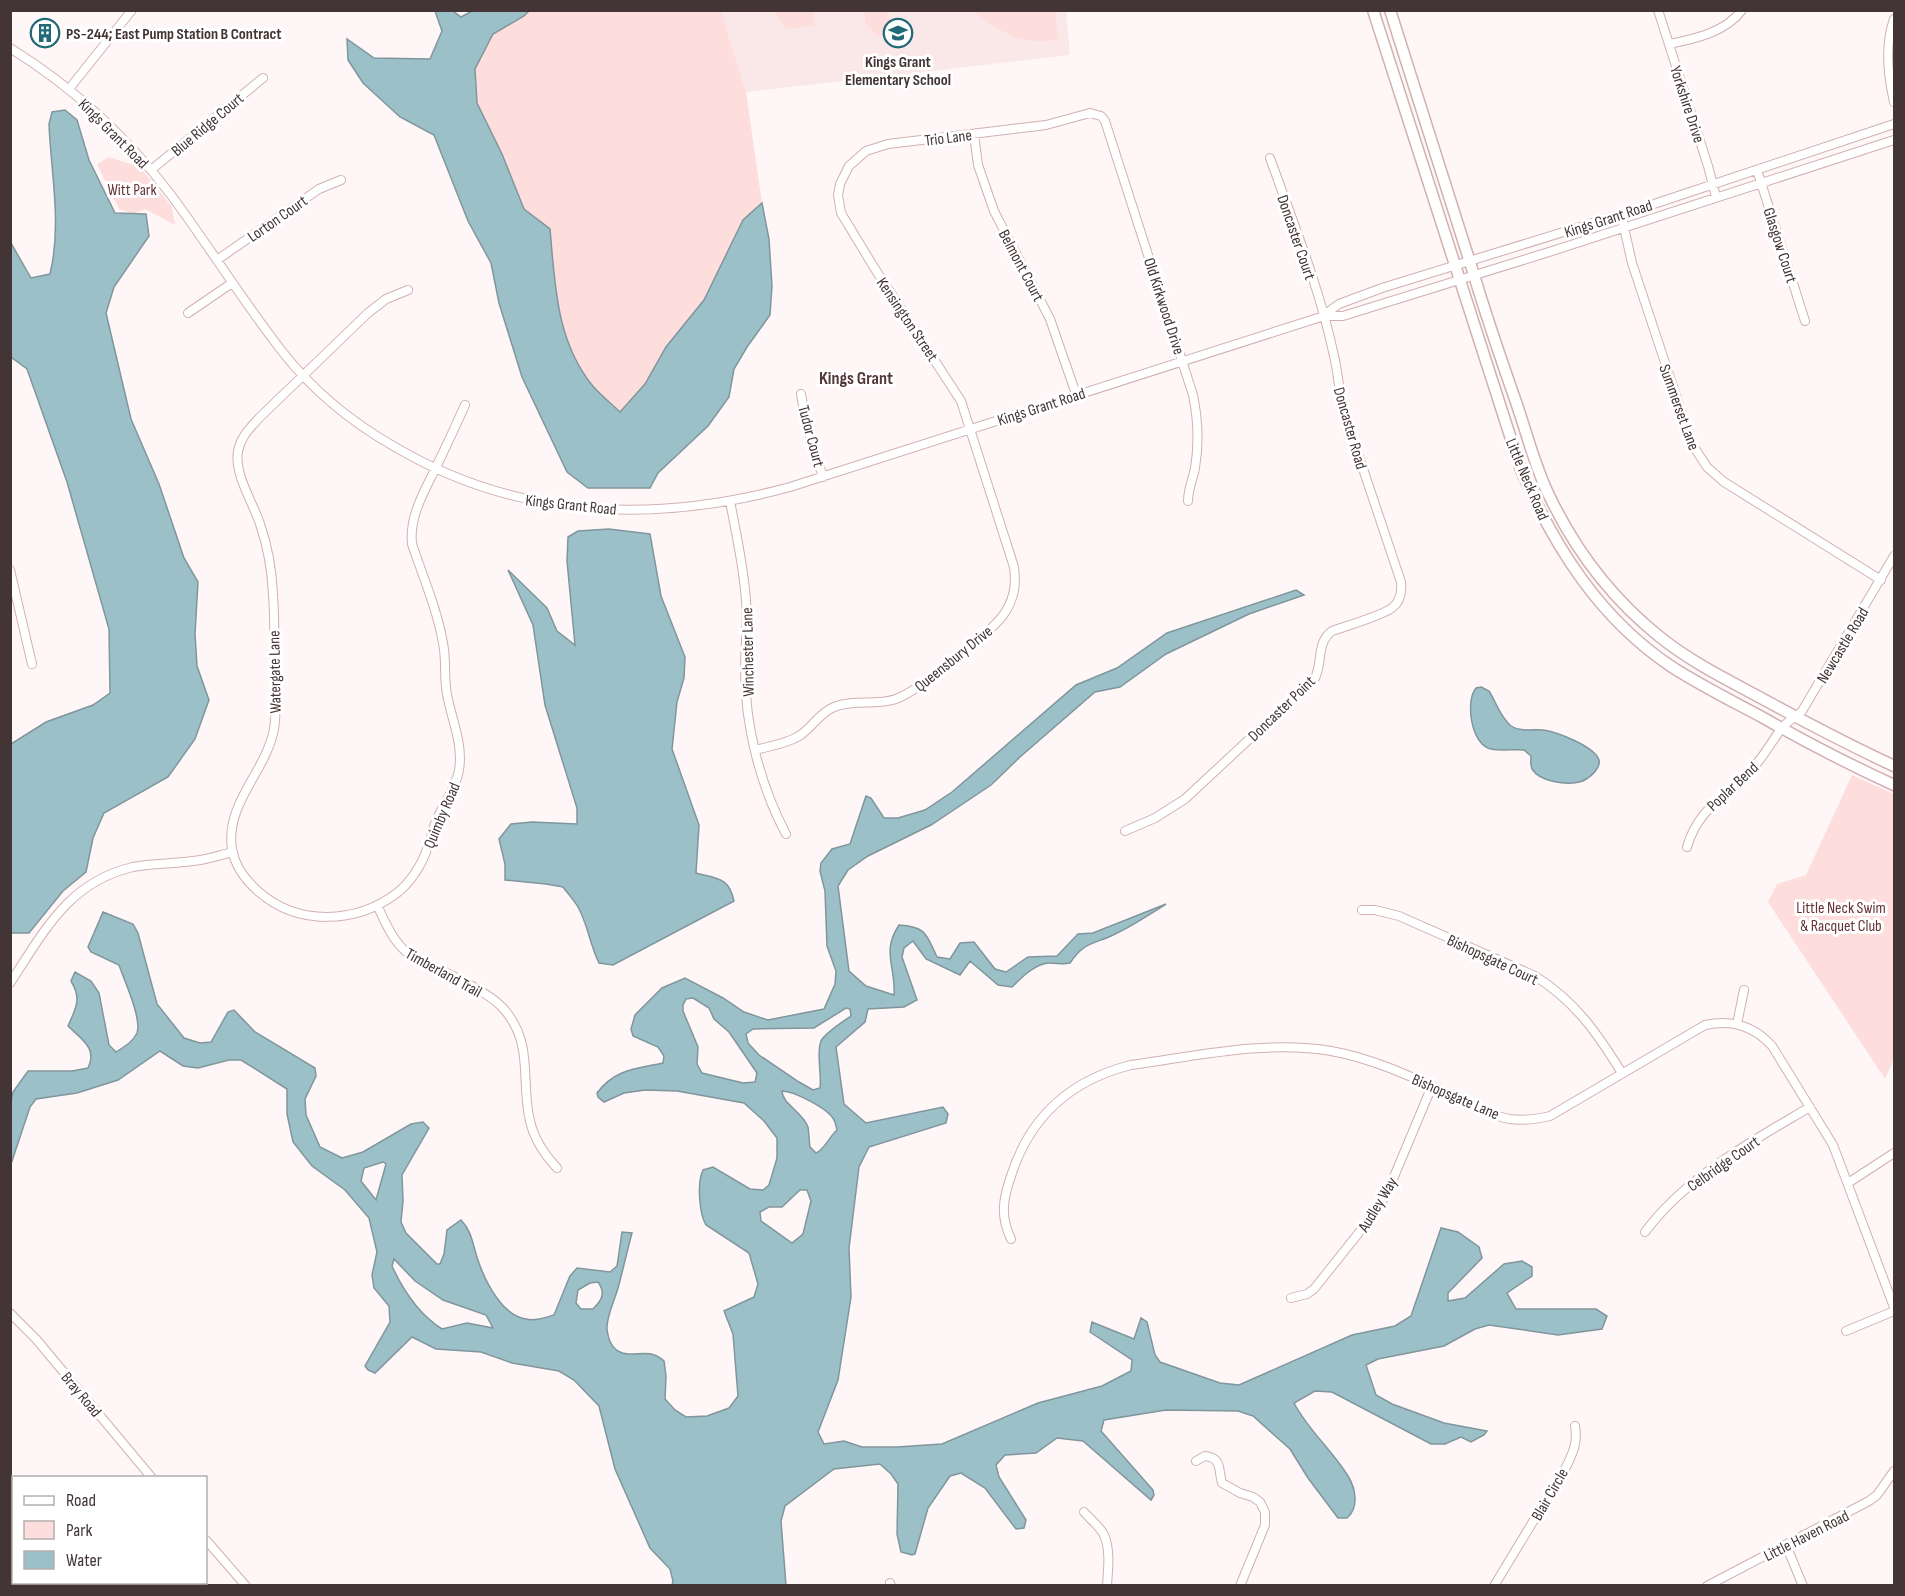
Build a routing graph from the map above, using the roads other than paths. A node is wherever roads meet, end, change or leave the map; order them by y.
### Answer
1 (132, 10) edge
2 (1373, 10) edge
3 (1390, 10) edge
4 (1658, 10) edge
5 (1742, 10) edge
6 (1894, 19) edge
7 (1669, 44) junction
8 (10, 48) edge
9 (263, 78) dead end
10 (69, 89) junction
11 (1894, 102) edge
12 (1101, 116) joint
13 (1894, 124) edge
14 (974, 134) junction
15 (1894, 140) edge
16 (1270, 158) dead end
17 (152, 170) junction
18 (1757, 170) junction
19 (340, 180) dead end
20 (1712, 183) junction
21 (1761, 183) junction
22 (1716, 197) junction
23 (840, 213) joint
24 (1620, 214) junction
25 (1624, 227) junction
26 (217, 260) junction
27 (1470, 262) junction
28 (1455, 266) junction
29 (1474, 275) junction
30 (1460, 280) junction
31 (232, 283) junction
32 (408, 290) dead end
33 (188, 314) dead end
34 (1324, 316) junction
35 (1805, 321) dead end
36 (1182, 360) junction
37 (302, 375) junction
38 (801, 394) dead end
39 (1076, 394) junction
40 (465, 405) dead end
41 (970, 428) junction
42 (435, 469) junction
43 (823, 477) junction
44 (730, 501) junction
45 (1188, 501) dead end
46 (1386, 539) joint
47 (1894, 556) edge
48 (10, 570) edge
49 (1881, 580) junction
50 (13, 592) edge
51 (32, 664) dead end
52 (1796, 717) junction
53 (1781, 728) junction
54 (755, 750) junction
55 (1894, 766) edge
56 (1894, 784) edge
57 (1125, 831) dead end
58 (786, 834) dead end
59 (1687, 847) dead end
60 (233, 852) junction
61 (377, 905) junction
62 (1362, 910) dead end
63 (10, 983) edge
64 (1744, 990) dead end
65 (1737, 1023) junction
66 (1622, 1073) junction
67 (1432, 1086) junction
68 (1810, 1107) junction
69 (1894, 1154) edge
70 (557, 1168) dead end
71 (1848, 1183) junction
72 (1645, 1232) dead end
73 (1011, 1239) dead end
74 (1291, 1298) dead end
75 (1894, 1309) edge
76 (10, 1312) edge
77 (1846, 1331) dead end
78 (1575, 1426) dead end
79 (1196, 1461) dead end
80 (1894, 1471) edge
81 (150, 1476) edge
82 (1084, 1512) dead end
83 (207, 1541) edge
84 (1786, 1545) junction
85 (246, 1586) edge
86 (1107, 1586) edge
87 (1240, 1586) edge
88 (1494, 1586) edge
89 (1707, 1586) edge
90 (1803, 1586) edge

1 - 10 street
2 - 28 street, Little Neck Road
3 - 27 street, Little Neck Road
4 - 7 street, Yorkshire Drive
5 - 7 street
6 - 11 street
7 - 20 street, Yorkshire Drive
8 - 10 street, Kings Grant Road
9 - 17 street, Blue Ridge Court
10 - 17 street, Kings Grant Road
12 - 14 street, Trio Lane
12 - 36 street, Old Kirkwood Drive
13 - 18 street, Kings Grant Road
14 - 23 street, Trio Lane
14 - 39 street, Belmont Court
15 - 21 street, Kings Grant Road
16 - 34 street, Doncaster Court
17 - 26 street, Kings Grant Road
18 - 20 street, Kings Grant Road
18 - 21 street, Glasgow Court
19 - 26 street, Lorton Court
20 - 22 street, Yorkshire Drive
20 - 24 street, Kings Grant Road
21 - 22 street, Kings Grant Road
21 - 35 street, Glasgow Court
22 - 25 street, Kings Grant Road
23 - 41 street, Kensington Street
24 - 25 street, Summerset Lane
24 - 27 street, Kings Grant Road
25 - 29 street, Kings Grant Road
25 - 49 street, Summerset Lane
26 - 31 street, Kings Grant Road
27 - 28 street, Kings Grant Road
27 - 29 street, Little Neck Road
28 - 30 street, Little Neck Road
28 - 34 street, Kings Grant Road
29 - 30 street, Kings Grant Road
29 - 52 street, Little Neck Road
30 - 34 street, Kings Grant Road
30 - 53 street, Little Neck Road
31 - 33 street
31 - 37 street, Kings Grant Road
32 - 37 street, Watergate Lane
34 - 36 street, Kings Grant Road
34 - 46 street, Doncaster Road
36 - 39 street, Kings Grant Road
36 - 45 street, Old Kirkwood Drive
37 - 42 street, Kings Grant Road
37 - 60 street, Watergate Lane
38 - 43 street, Tudor Court
39 - 41 street, Kings Grant Road
40 - 42 street, Quimby Road
41 - 43 street, Kings Grant Road
41 - 54 street, Queensbury Drive
42 - 44 street, Kings Grant Road
42 - 61 street, Quimby Road
43 - 44 street, Kings Grant Road
44 - 54 street, Winchester Lane
46 - 57 street, Doncaster Point
47 - 49 street, Newcastle Road
48 - 50 street
49 - 52 street, Newcastle Road
50 - 51 street
52 - 53 street, Newcastle Road
52 - 55 street, Little Neck Road
53 - 56 street, Little Neck Road
53 - 59 street, Poplar Bend
54 - 58 street, Winchester Lane
60 - 61 street, Quimby Road
60 - 63 street
61 - 70 street, Timberland Trail
62 - 66 street, Bishopsgate Court
64 - 65 street
65 - 66 street, Bishopsgate Lane
65 - 68 street
66 - 67 street, Bishopsgate Lane
67 - 73 street, Bishopsgate Lane
67 - 74 street, Audley Way
68 - 71 street
68 - 72 street, Celbridge Court
69 - 71 street
71 - 75 street
75 - 77 street
76 - 81 street, Bray Road
78 - 88 street, Blair Circle
79 - 87 street
80 - 84 street, Little Haven Road
82 - 86 street
83 - 85 street
84 - 89 street, Little Haven Road
84 - 90 street

